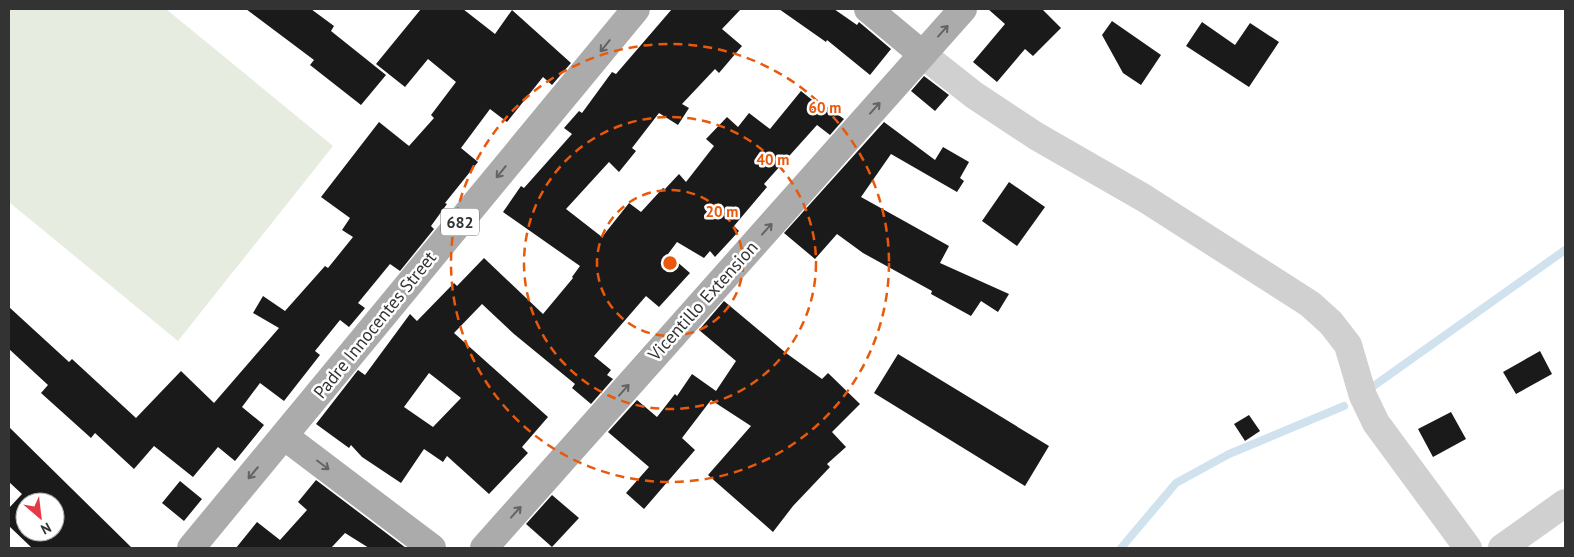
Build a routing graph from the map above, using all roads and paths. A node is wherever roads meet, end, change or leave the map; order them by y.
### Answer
1 (636, 9) edge
2 (868, 9) edge
3 (963, 9) edge
4 (922, 54) junction
5 (284, 436) junction
6 (1565, 503) edge
7 (191, 548) edge
8 (432, 548) edge
9 (484, 548) edge
10 (1468, 548) edge
11 (1502, 548) edge

1 -> 5 main road, Padre Innocentes Street / 682
2 - 4 main road
4 -> 3 main road, Vicentillo Extension
9 -> 4 main road, Vicentillo Extension
4 - 10 street
5 -> 7 main road, Padre Innocentes Street / 682
5 -> 8 main road
6 - 11 street

